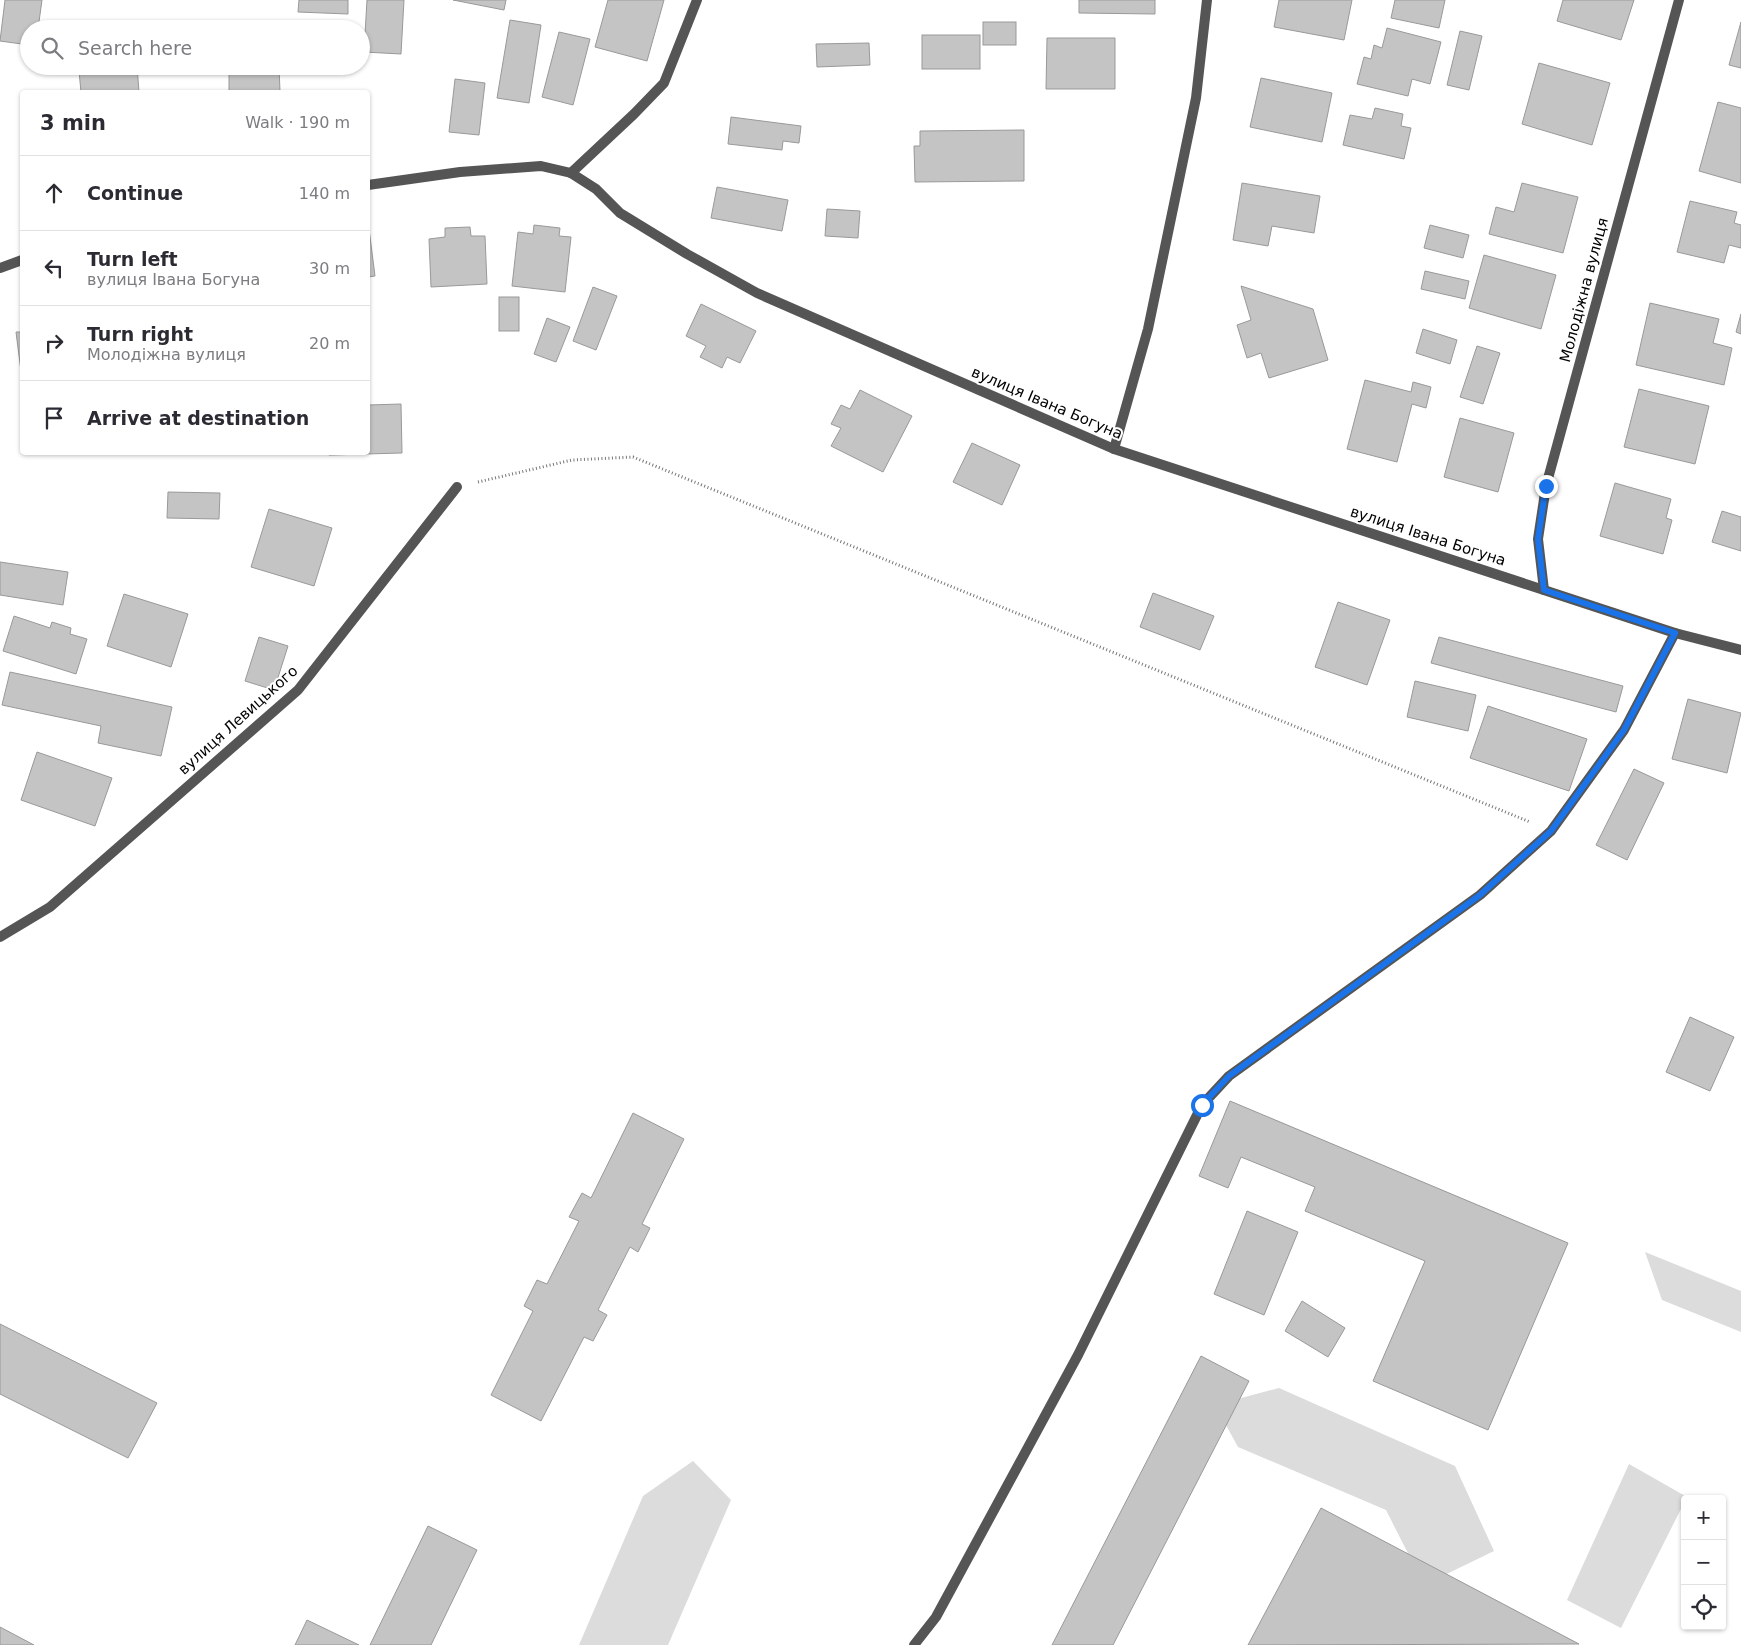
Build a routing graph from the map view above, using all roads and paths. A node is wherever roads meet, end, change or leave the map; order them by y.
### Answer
1 (697, 0) edge
2 (1208, 0) edge
3 (1679, 0) edge
4 (571, 173) junction
5 (370, 185) edge
6 (20, 261) edge
7 (0, 268) edge
8 (1114, 449) junction
9 (457, 487) joint
10 (1544, 590) junction
11 (1675, 633) junction
12 (1741, 650) edge
13 (1551, 831) junction
14 (0, 937) edge
15 (914, 1645) edge

1 - 4 street
2 - 8 street
3 - 10 street, Молодіжна вулиця
4 - 5 street, вулиця Івана Богуна
4 - 8 street, вулиця Івана Богуна
6 - 7 street
8 - 10 street, вулиця Івана Богуна
9 - 13 path
9 - 14 street, вулиця Левицького
10 - 11 street, вулиця Івана Богуна
11 - 12 street, вулиця Івана Богуна
11 - 13 street
13 - 15 street

